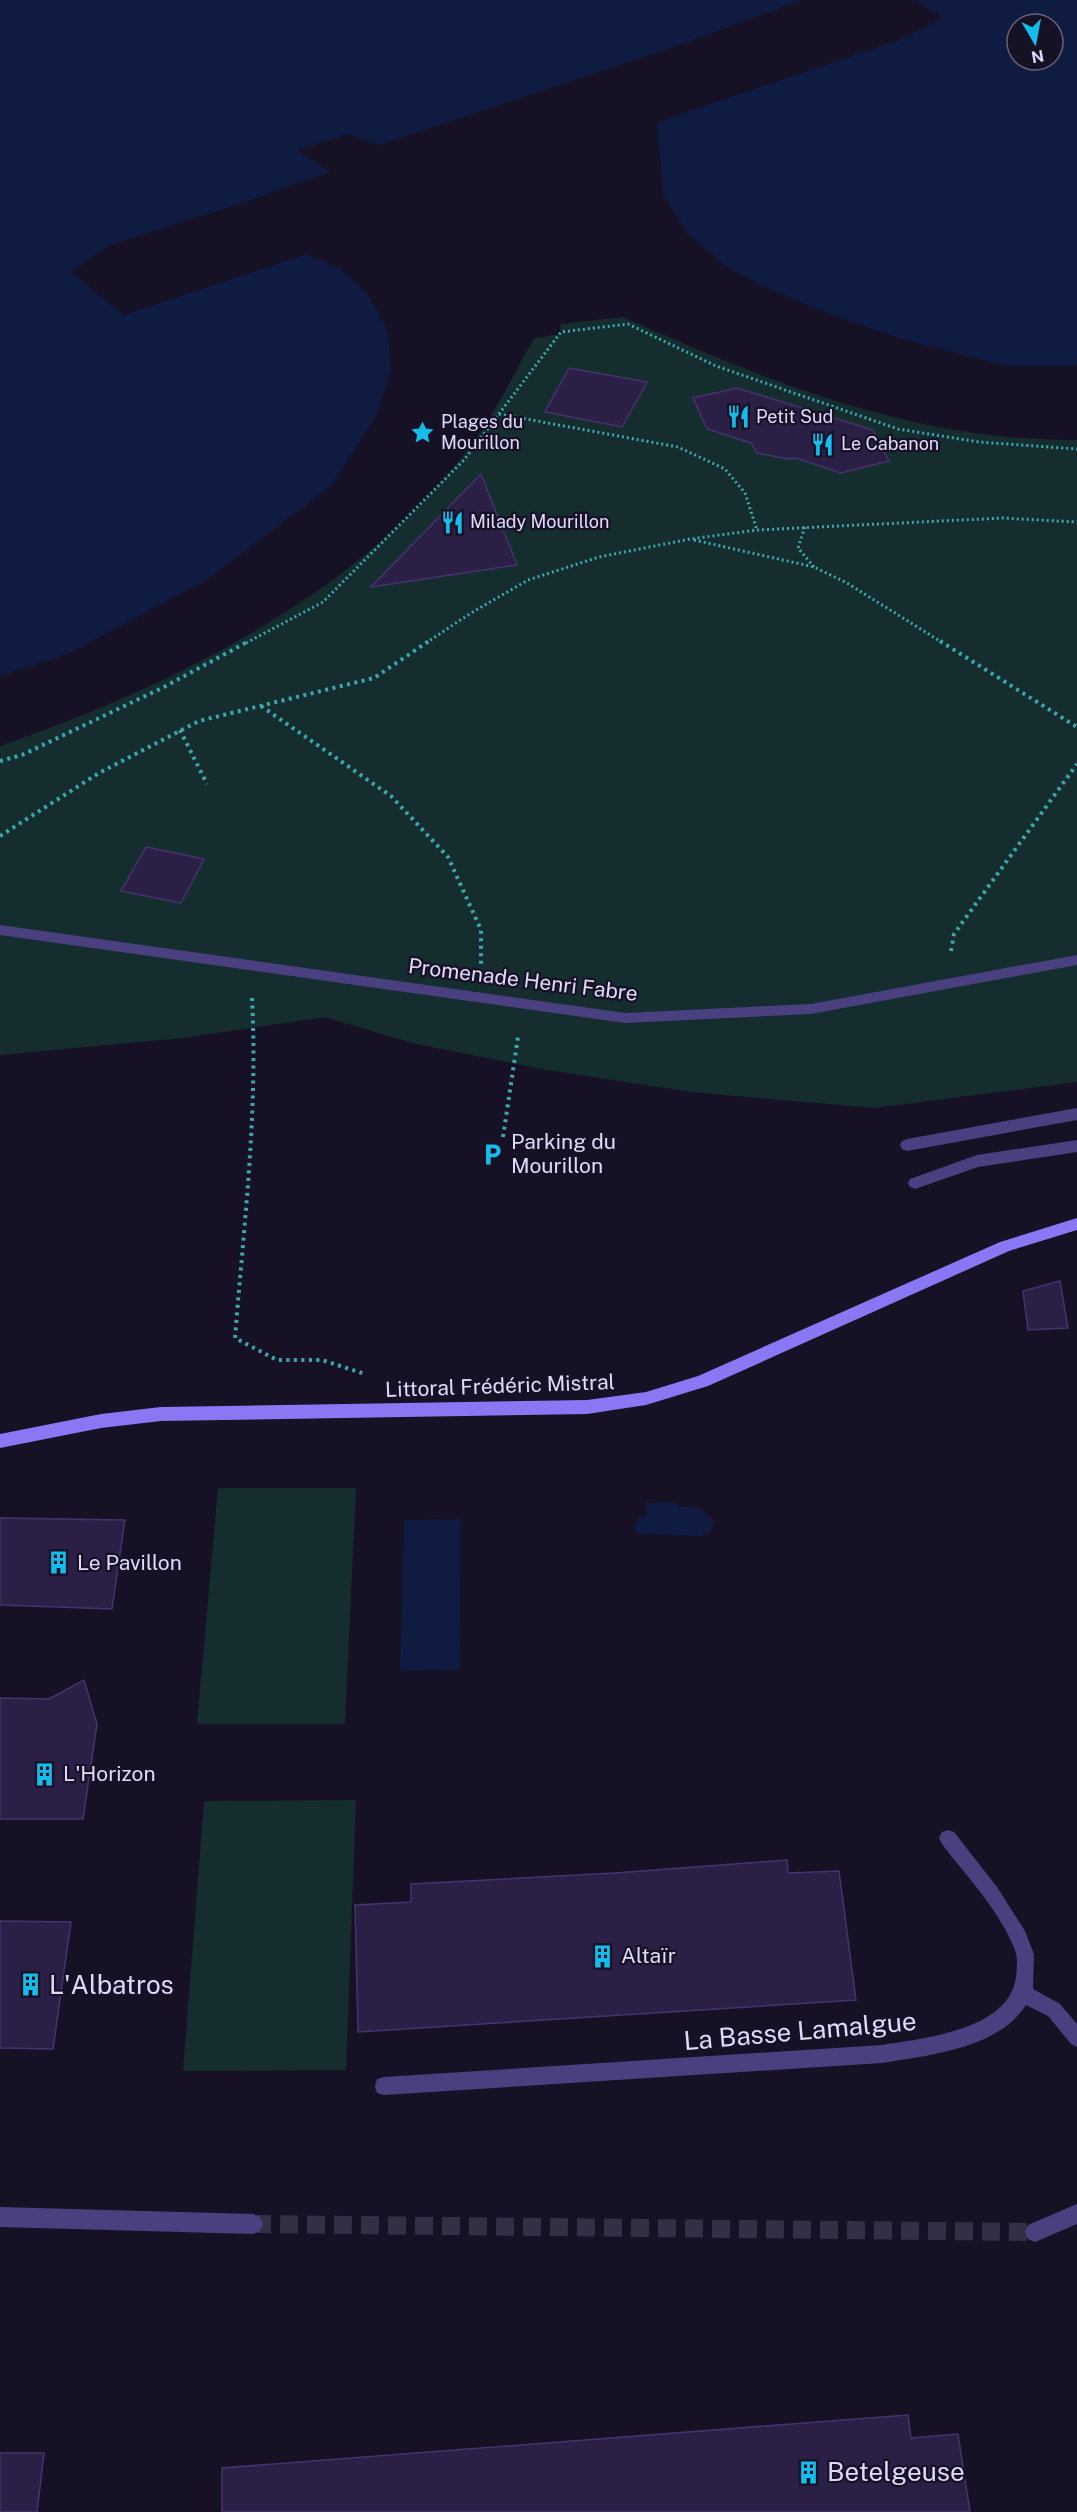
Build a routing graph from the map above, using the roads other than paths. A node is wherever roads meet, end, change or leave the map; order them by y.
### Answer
1 (0, 930) edge
2 (1077, 960) edge
3 (1077, 1114) edge
4 (907, 1145) dead end
5 (1077, 1146) edge
6 (915, 1183) dead end
7 (1077, 1224) edge
8 (0, 1441) edge
9 (948, 1838) dead end
10 (1022, 1993) junction
11 (1077, 2038) edge
12 (384, 2086) dead end
13 (1077, 2214) edge
14 (0, 2217) edge
15 (252, 2224) tunnel mouth
16 (1035, 2232) tunnel mouth

1 - 2 street, Promenade Henri Fabre
3 - 4 street
5 - 6 street
7 - 8 main road, Littoral Frédéric Mistral
9 - 10 street, La Basse Lamalgue
10 - 11 street
10 - 12 street, La Basse Lamalgue
13 - 16 street
14 - 15 street

